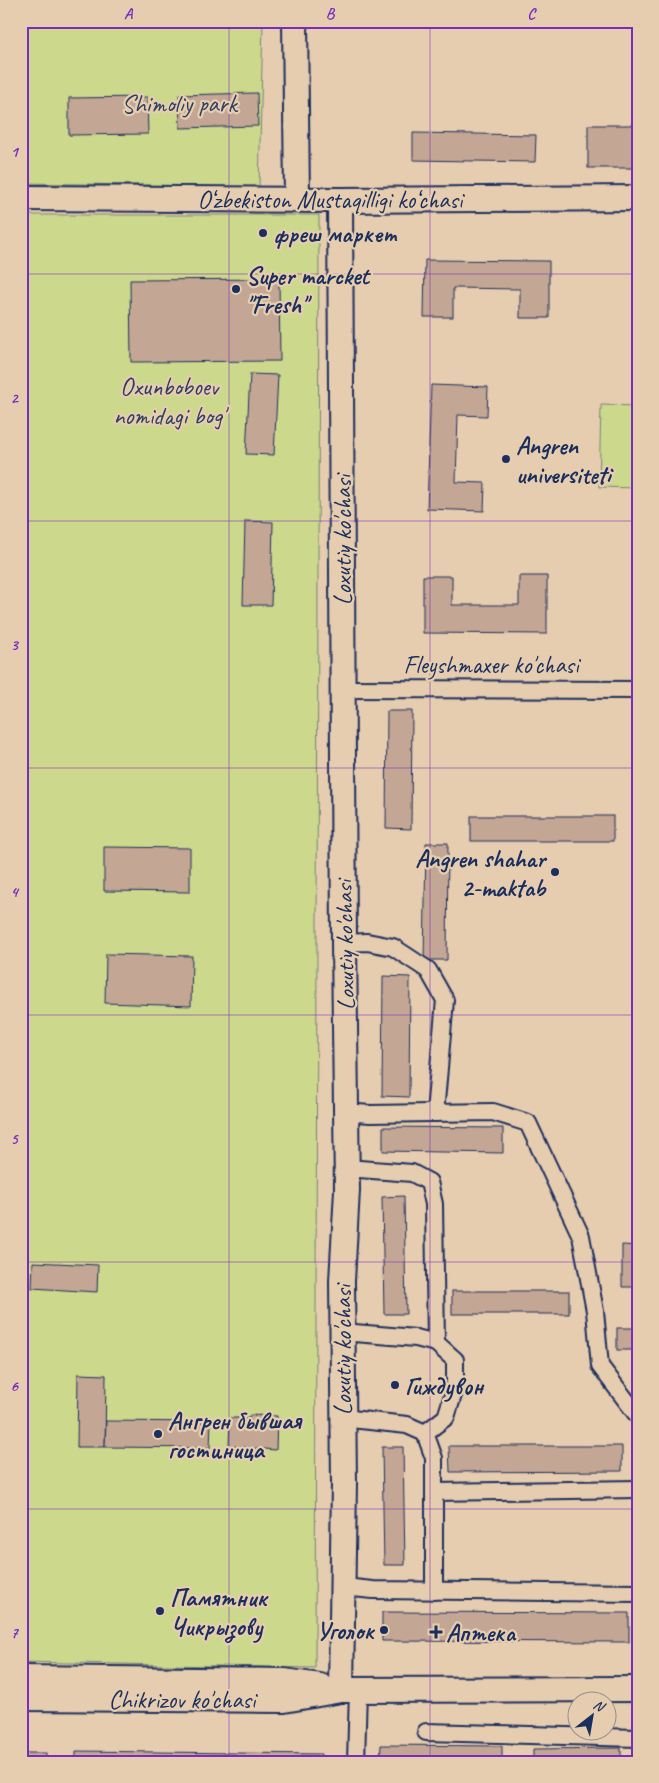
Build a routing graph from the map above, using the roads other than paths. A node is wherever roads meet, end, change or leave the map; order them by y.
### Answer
1 (295, 21) edge
2 (21, 198) edge
3 (297, 198) junction
4 (638, 198) edge
5 (340, 200) junction
6 (343, 689) junction
7 (638, 690) edge
8 (344, 943) junction
9 (346, 1112) junction
10 (435, 1113) junction
11 (346, 1168) junction
12 (342, 1332) junction
13 (436, 1343) junction
14 (638, 1416) edge
15 (342, 1418) junction
16 (425, 1432) junction
17 (638, 1490) edge
18 (434, 1492) junction
19 (343, 1586) junction
20 (434, 1591) junction
21 (638, 1593) edge
22 (21, 1678) edge
23 (349, 1689) junction
24 (638, 1689) edge
25 (21, 1698) edge
26 (426, 1732) dead end
27 (638, 1738) edge
28 (356, 1762) edge

1 - 3 street
2 - 3 street, O‘zbekiston Mustaqilligi ko‘chasi
3 - 5 street, O‘zbekiston Mustaqilligi ko‘chasi
4 - 5 street, O‘zbekiston Mustaqilligi ko‘chasi
5 - 6 street, Loxutiy ko'chasi
6 - 7 street, Fleyshmaxer ko'chasi
6 - 8 street, Loxutiy ko'chasi
8 - 9 street, Loxutiy ko'chasi
8 - 10 street
9 - 10 street
9 - 11 street, Loxutiy ko'chasi
10 - 14 street
11 - 12 street, Loxutiy ko'chasi
11 - 13 street
12 - 13 street
12 - 15 street, Loxutiy ko'chasi
13 - 16 street
15 - 16 street
15 - 19 street, Loxutiy ko'chasi
16 - 18 street
17 - 18 street
18 - 20 street
19 - 20 street
19 - 23 street, Loxutiy ko'chasi
20 - 21 street
22 - 23 street, Chikrizov ko'chasi
23 - 24 street, Chikrizov ko'chasi
23 - 25 street, Chikrizov ko'chasi
23 - 28 street
26 - 27 street

